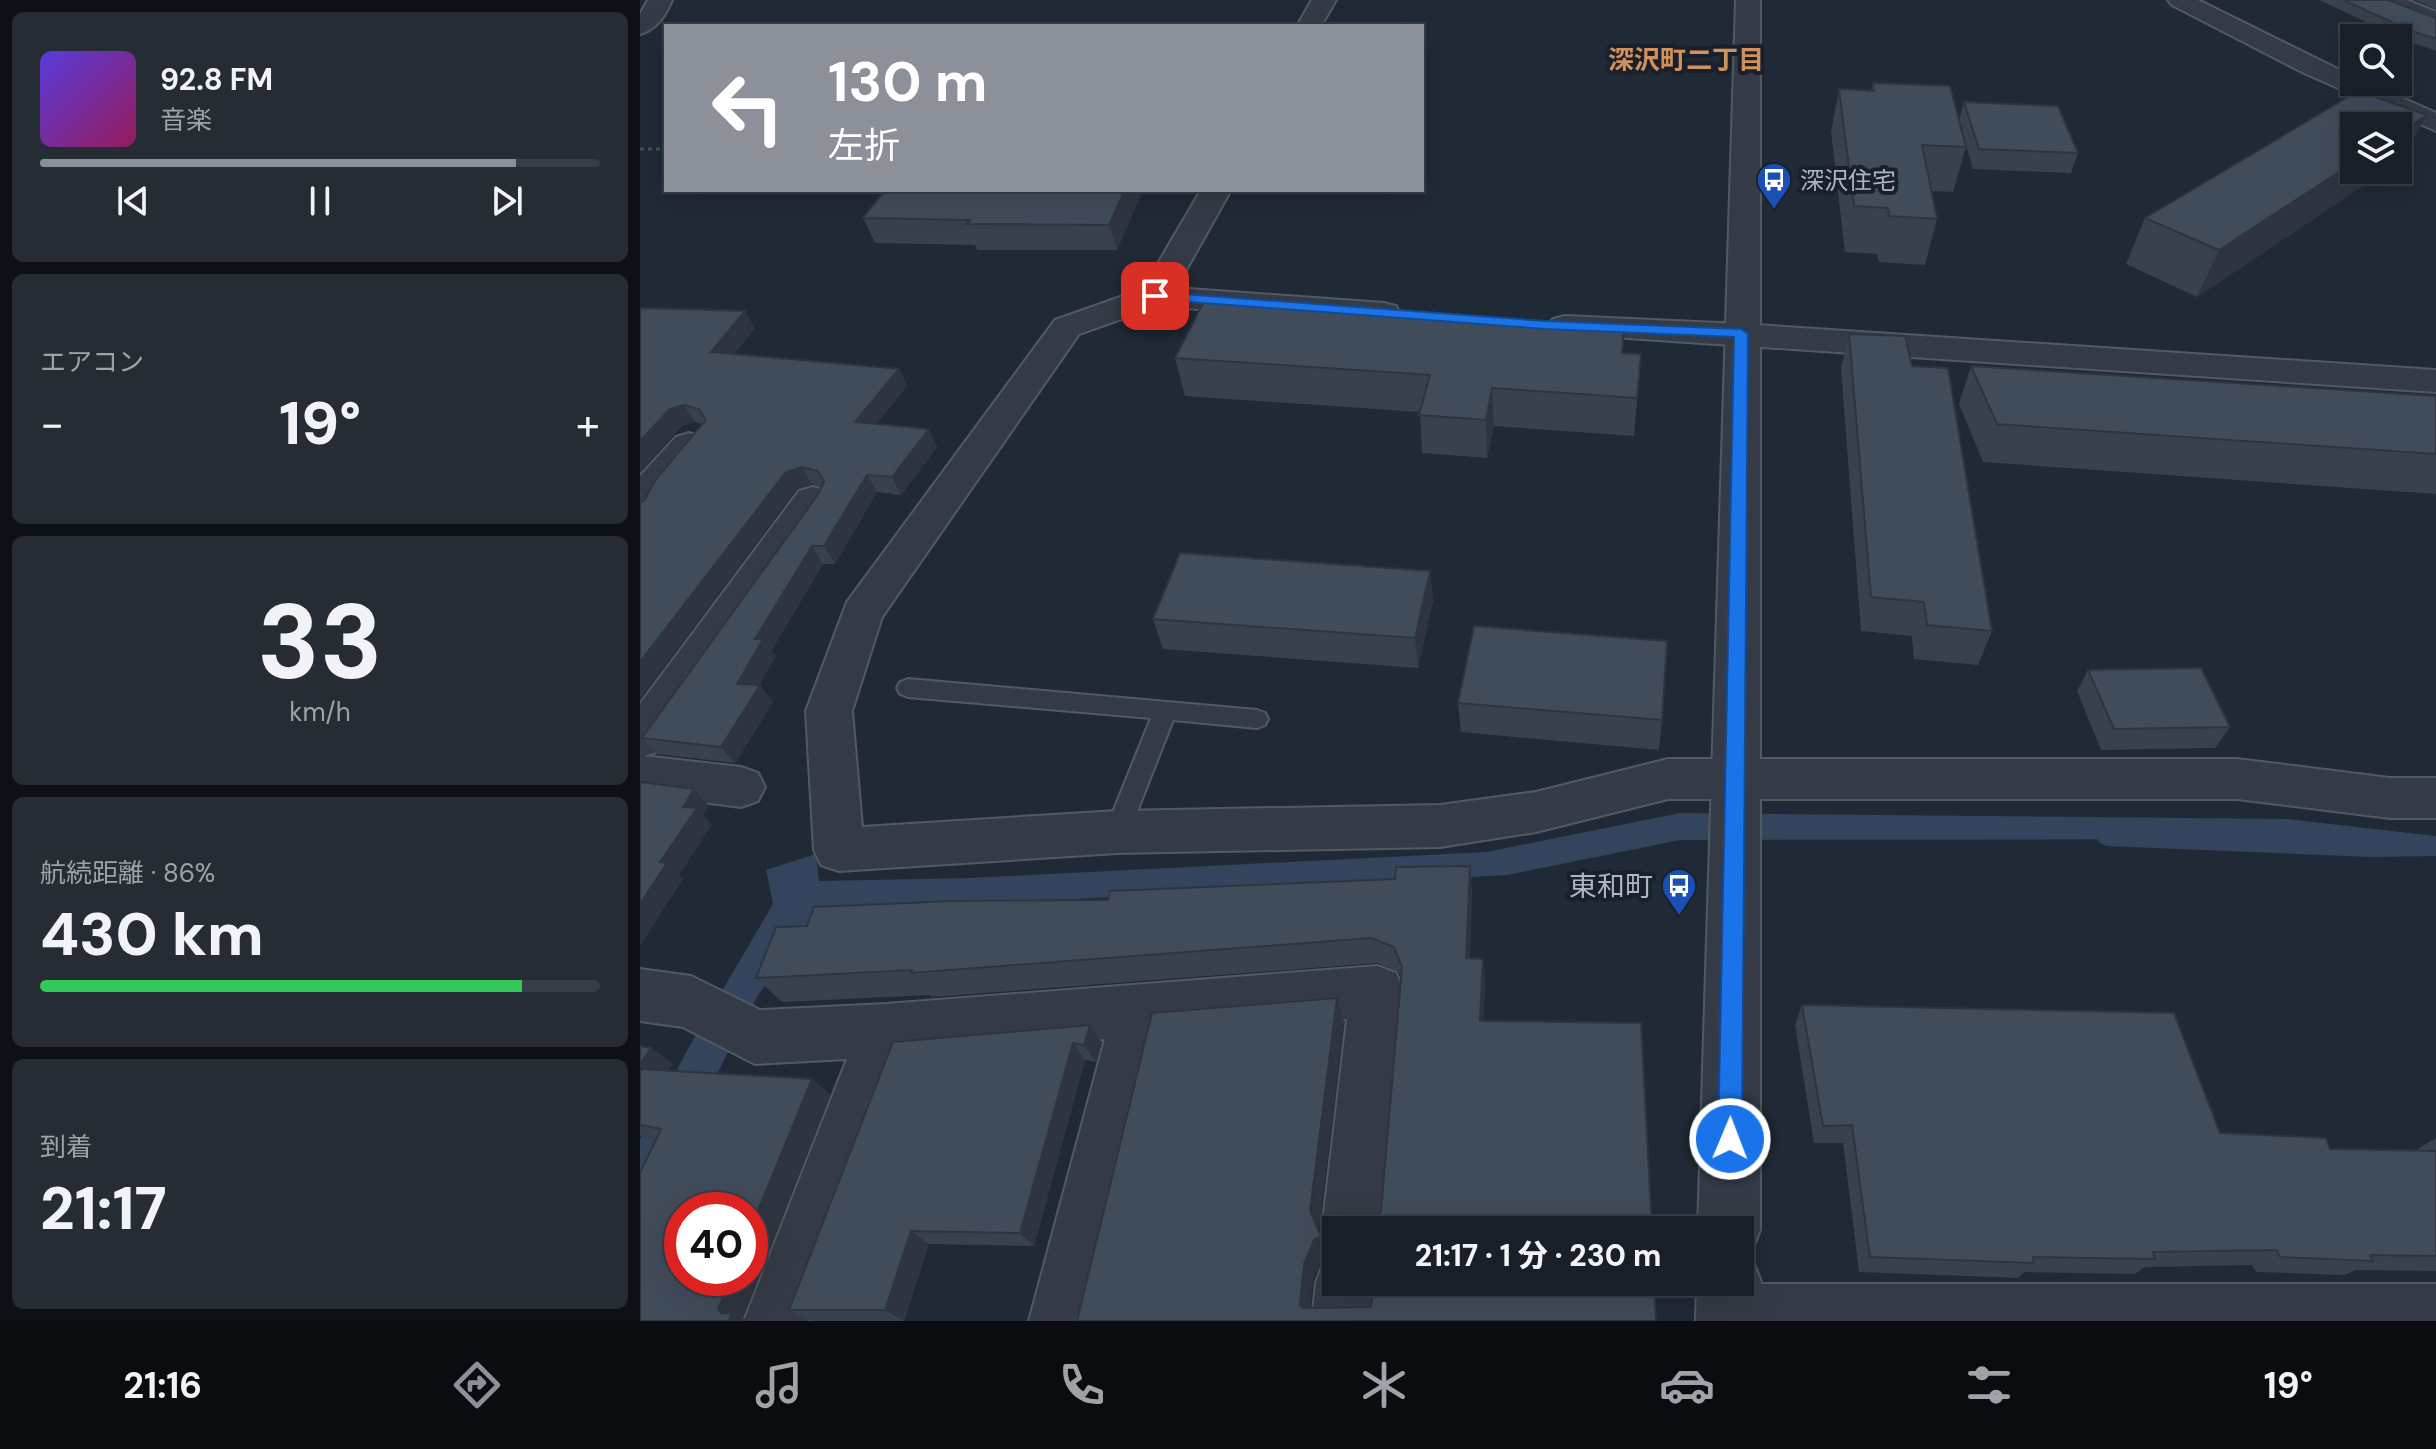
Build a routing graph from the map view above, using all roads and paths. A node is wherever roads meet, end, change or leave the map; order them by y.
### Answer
1 (660, 0) edge
2 (1324, 0) edge
3 (1748, 0) edge
4 (2180, 0) edge
5 (2388, 0) edge
6 (2436, 21) edge
7 (1310, 24) edge
8 (640, 27) edge
9 (2436, 123) edge
10 (640, 149) edge
11 (664, 149) edge
12 (1215, 192) edge
13 (1155, 296) junction
14 (1420, 316) edge
15 (1530, 324) edge
16 (1741, 334) junction
17 (2436, 381) edge
18 (696, 437) edge
19 (813, 500) edge
20 (640, 508) edge
21 (908, 688) dead end
22 (1165, 711) junction
23 (1257, 719) dead end
24 (641, 744) edge
25 (741, 787) dead end
26 (1734, 787) junction
27 (2436, 798) edge
28 (1117, 832) junction
29 (666, 998) edge
30 (1141, 1010) junction
31 (886, 1031) junction
32 (1354, 1216) edge
33 (1729, 1216) edge
34 (1347, 1296) edge
35 (1728, 1306) edge
36 (2436, 1316) edge
37 (776, 1321) edge
38 (1061, 1321) edge
39 (1344, 1321) edge

1 - 8 street
2 - 7 street
3 - 16 street
4 - 9 street
5 - 6 street
10 - 11 path
12 - 13 street
13 - 14 street
13 - 28 street
15 - 16 street
16 - 17 street
16 - 26 street
18 - 20 street
19 - 24 street
21 - 22 lane
22 - 23 lane
22 - 28 lane
24 - 25 street
26 - 27 street
26 - 28 street
26 - 33 street
29 - 31 street
30 - 31 street
30 - 32 street
30 - 38 street
31 - 37 street
34 - 39 street
35 - 36 street

